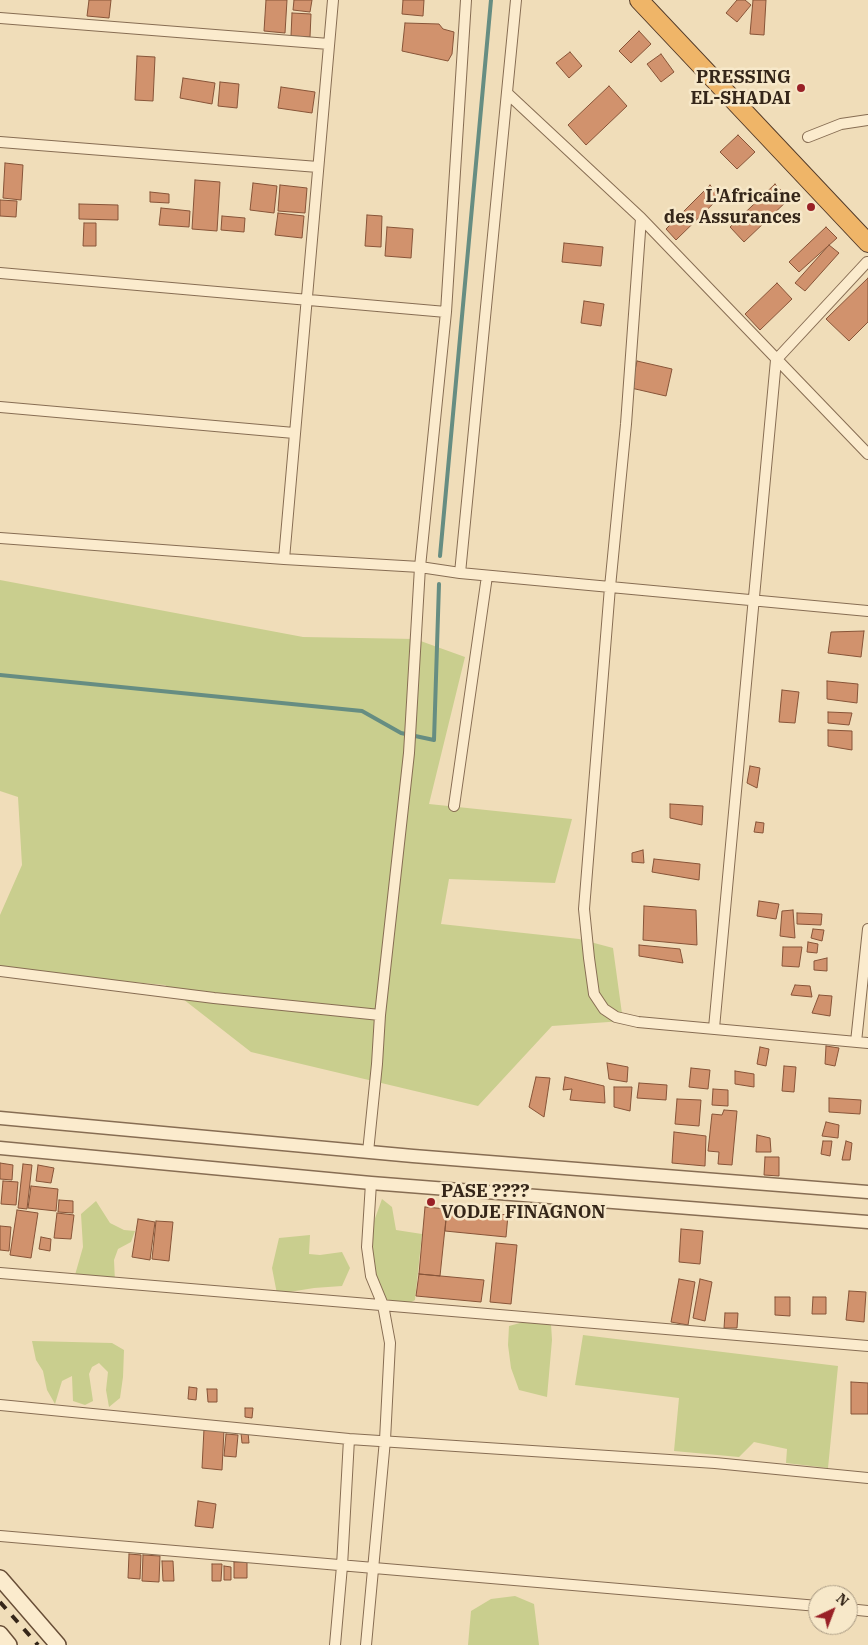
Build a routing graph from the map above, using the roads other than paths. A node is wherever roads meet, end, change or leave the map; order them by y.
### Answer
1 (333, 0) edge
2 (466, 0) edge
3 (516, 0) edge
4 (639, 0) edge
5 (0, 18) edge
6 (329, 44) junction
7 (507, 93) junction
8 (868, 120) edge
9 (808, 137) dead end
10 (0, 142) edge
11 (318, 167) junction
12 (641, 218) junction
13 (868, 243) edge
14 (867, 262) dead end
15 (0, 273) edge
16 (306, 300) junction
17 (446, 312) junction
18 (776, 360) junction
19 (0, 407) edge
20 (294, 433) junction
21 (868, 454) edge
22 (0, 538) edge
23 (284, 559) junction
24 (420, 567) junction
25 (460, 573) junction
26 (487, 576) junction
27 (610, 587) junction
28 (753, 601) junction
29 (868, 611) edge
30 (454, 806) dead end
31 (868, 929) edge
32 (0, 971) edge
33 (380, 1015) junction
34 (714, 1028) junction
35 (856, 1042) junction
36 (868, 1043) edge
37 (0, 1118) edge
38 (0, 1148) edge
39 (368, 1152) junction
40 (371, 1183) junction
41 (868, 1192) edge
42 (868, 1222) edge
43 (0, 1273) edge
44 (383, 1305) junction
45 (868, 1346) edge
46 (0, 1405) edge
47 (349, 1438) junction
48 (385, 1440) junction
49 (868, 1478) edge
50 (0, 1536) edge
51 (342, 1566) junction
52 (373, 1568) junction
53 (0, 1578) edge
54 (808, 1605) edge
55 (0, 1634) edge
56 (10, 1645) edge
57 (58, 1645) edge
58 (335, 1645) edge
59 (366, 1645) edge

1 - 6 street
2 - 17 street
3 - 7 street
4 - 13 highway
5 - 6 street
6 - 11 street
7 - 12 street
7 - 25 street
8 - 9 street
10 - 11 street
11 - 16 street
12 - 18 street
12 - 27 street
14 - 18 street
15 - 16 street
16 - 17 street
16 - 20 street
17 - 24 street
18 - 21 street
18 - 28 street
19 - 20 street
20 - 23 street
22 - 23 street
23 - 24 street
24 - 25 street
24 - 33 street
25 - 26 street
26 - 27 street
26 - 30 street
27 - 28 street
27 - 34 street
28 - 29 street
28 - 34 street
31 - 35 street
32 - 33 street
33 - 39 street
34 - 35 street
35 - 36 street
37 - 39 street
38 - 40 street
39 - 41 street
40 - 42 street
40 - 44 street
43 - 44 street
44 - 45 street
44 - 48 street
46 - 47 street
47 - 48 street
47 - 51 street
48 - 49 street
48 - 52 street
50 - 51 street
51 - 52 street
51 - 58 street
52 - 54 street
52 - 59 street
53 - 57 main road
55 - 56 main road

